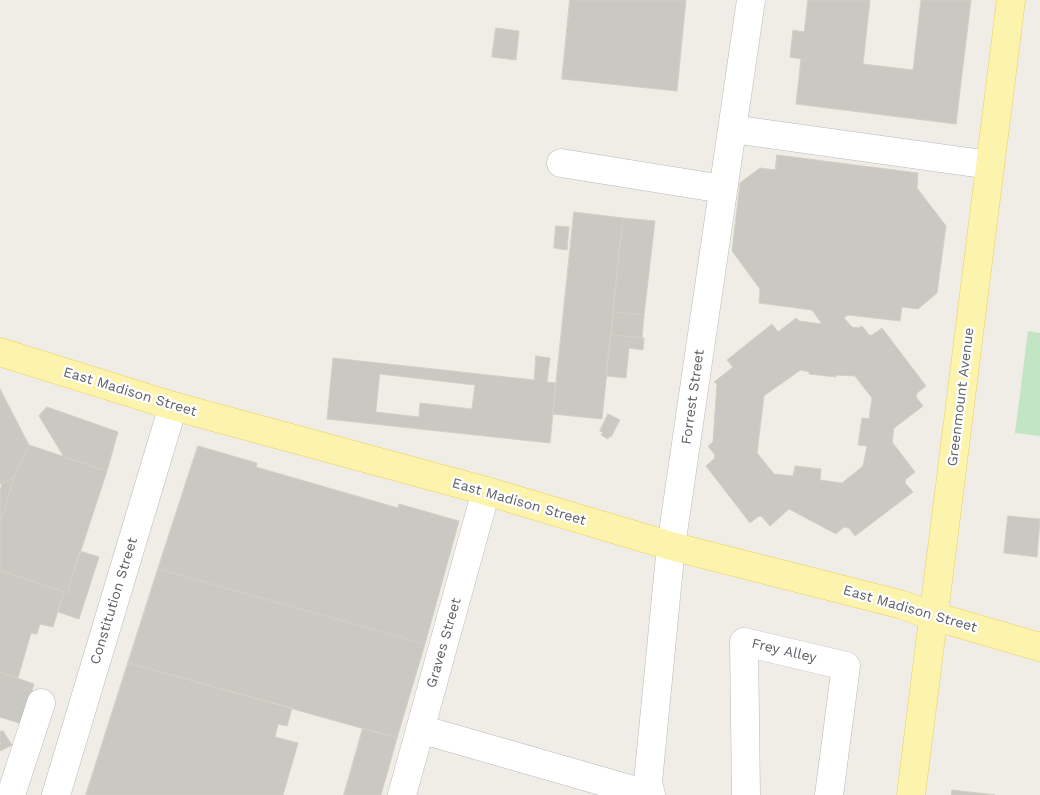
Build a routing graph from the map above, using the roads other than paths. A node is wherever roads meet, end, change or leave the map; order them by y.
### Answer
1 (751, 0) edge
2 (1012, 0) edge
3 (732, 129) junction
4 (561, 163) dead end
5 (990, 165) junction
6 (723, 189) junction
7 (0, 352) edge
8 (173, 406) junction
9 (486, 491) junction
10 (671, 546) junction
11 (933, 616) junction
12 (1040, 647) edge
13 (41, 703) dead end
14 (420, 729) junction
15 (12, 795) edge
16 (56, 795) edge
17 (402, 795) edge
18 (650, 795) edge
19 (746, 795) edge
20 (829, 795) edge
21 (911, 795) edge

1 - 3 street, Forrest Street
2 - 5 main road, Greenmount Avenue
3 - 5 street
3 - 6 street, Forrest Street
4 - 6 street
5 - 11 main road, Greenmount Avenue
6 - 10 street, Forrest Street
7 - 8 main road, East Madison Street
8 - 9 main road, East Madison Street
8 - 16 street, Constitution Street
9 - 10 main road, East Madison Street
9 - 14 street, Graves Street
10 - 11 main road, East Madison Street
10 - 18 street, Forrest Street
11 - 12 main road, East Madison Street
11 - 21 main road, Greenmount Avenue
13 - 15 street
14 - 17 street, Graves Street
14 - 18 street
19 - 20 street, Frey Alley

